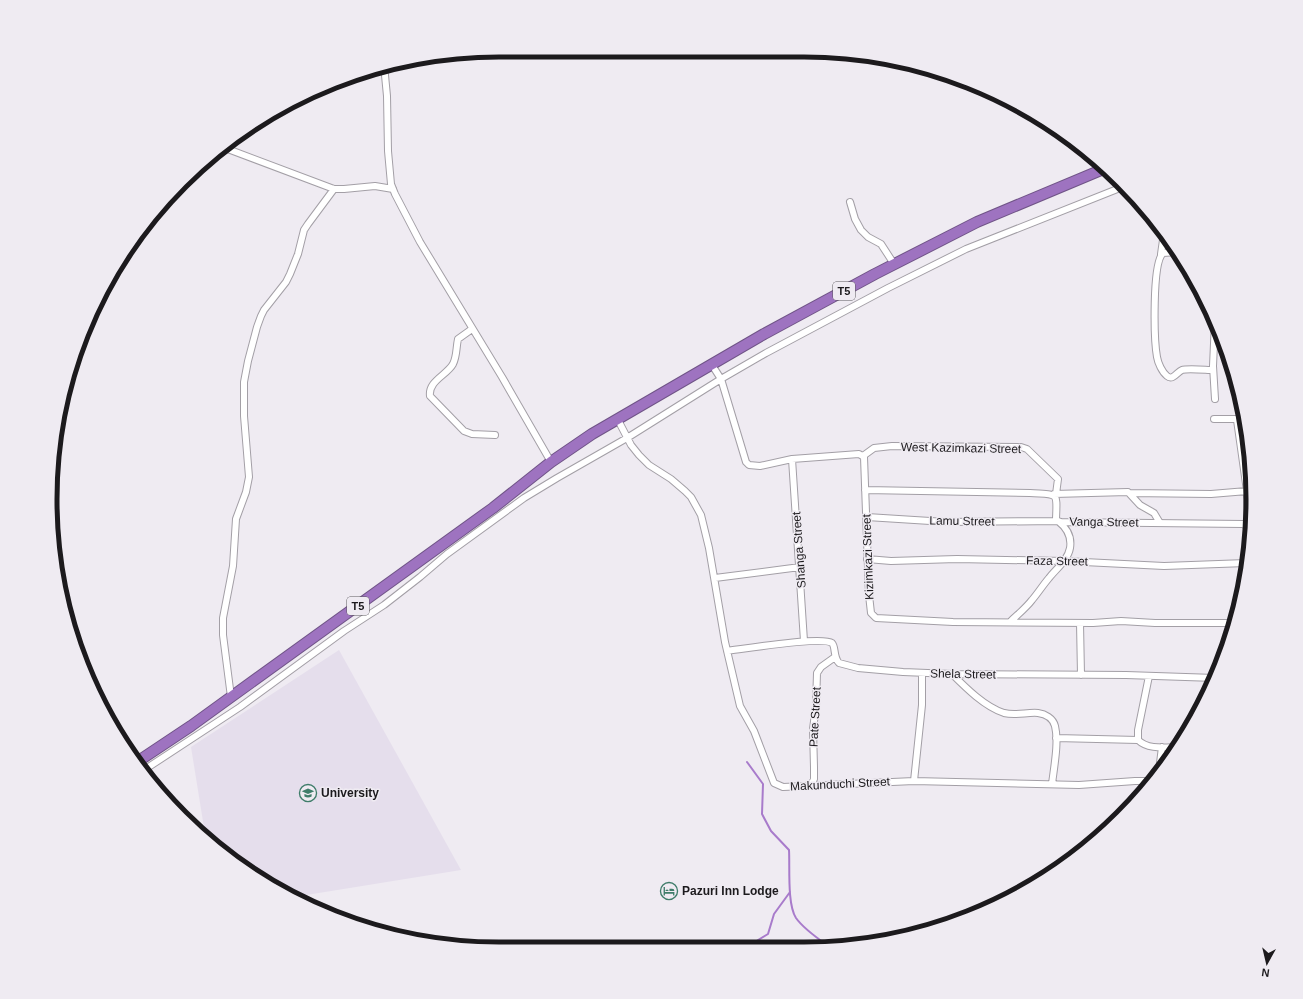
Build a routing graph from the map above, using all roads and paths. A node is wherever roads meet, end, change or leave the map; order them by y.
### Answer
1 (385, 72) edge
2 (228, 149) edge
3 (1099, 171) edge
4 (334, 189) junction
5 (393, 189) junction
6 (1118, 189) edge
7 (850, 202) dead end
8 (1163, 242) edge
9 (1170, 253) edge
10 (1161, 254) junction
11 (894, 264) junction
12 (472, 329) junction
13 (1214, 336) edge
14 (712, 365) junction
15 (1213, 370) junction
16 (721, 379) junction
17 (1215, 399) dead end
18 (1214, 419) dead end
19 (618, 420) junction
20 (495, 436) dead end
21 (627, 438) junction
22 (863, 456) junction
23 (792, 459) junction
24 (551, 462) junction
25 (1245, 479) edge
26 (865, 490) junction
27 (1246, 491) edge
28 (1129, 493) junction
29 (1055, 494) junction
30 (867, 517) junction
31 (1058, 522) junction
32 (1160, 523) junction
33 (1245, 525) edge
34 (867, 559) junction
35 (1064, 561) junction
36 (1241, 563) edge
37 (800, 567) junction
38 (715, 578) junction
39 (1010, 622) junction
40 (1080, 623) junction
41 (1228, 623) edge
42 (804, 641) junction
43 (727, 651) junction
44 (835, 657) junction
45 (922, 673) junction
46 (952, 674) junction
47 (1081, 675) junction
48 (1149, 676) junction
49 (1208, 678) edge
50 (231, 697) junction
51 (1056, 738) junction
52 (1138, 740) junction
53 (1162, 747) junction
54 (1170, 747) edge
55 (141, 759) edge
56 (1160, 761) edge
57 (147, 768) edge
58 (914, 781) junction
59 (1145, 781) edge
60 (1052, 784) junction
61 (811, 785) junction

1 - 5 street
2 - 4 street
3 - 11 highway, T5
4 - 5 street
4 - 50 street
5 - 12 street
6 - 16 street
7 - 11 street
8 - 10 street
9 - 10 street
10 - 15 street
11 - 14 highway, T5
12 - 20 street
12 - 24 street
13 - 15 street
14 - 16 street
14 - 19 highway, T5
15 - 17 street
16 - 21 street
16 - 23 street
18 - 25 street
19 - 21 street, Makunduchi Street
19 - 24 highway, T5
21 - 38 street, Makunduchi Street
21 - 57 street
22 - 23 street
22 - 26 street, Kizimkazi Street
22 - 29 street, West Kazimkazi Street
23 - 37 street, Shanga Street
24 - 50 highway, T5
26 - 29 street
26 - 30 street, Kizimkazi Street
27 - 28 street
28 - 29 street
28 - 32 street
29 - 31 street, Vanga Street
30 - 31 street, Lamu Street
30 - 34 street, Kizimkazi Street
31 - 32 street, Vanga Street
31 - 35 street
32 - 33 street, Vanga Street
34 - 35 street, Faza Street
34 - 39 street, Kizimkazi Street
35 - 36 street, Faza Street
35 - 39 street
37 - 38 street
37 - 42 street, Shanga Street
38 - 43 street, Makunduchi Street
39 - 40 street, Kizimkazi Street
40 - 41 street, Kizimkazi Street
40 - 47 street
42 - 43 street
42 - 44 street
43 - 61 street, Makunduchi Street
44 - 45 street, Shela Street
44 - 61 street, Pate Street
45 - 46 street, Shela Street
45 - 58 street
46 - 47 street, Shela Street
46 - 51 street
47 - 48 street, Shela Street
48 - 49 street, Shela Street
48 - 52 street
50 - 55 highway, T5
51 - 52 street
51 - 60 street
52 - 53 street
53 - 54 street
53 - 56 street
58 - 60 street, Makunduchi Street
58 - 61 street, Makunduchi Street
59 - 60 street, Makunduchi Street

